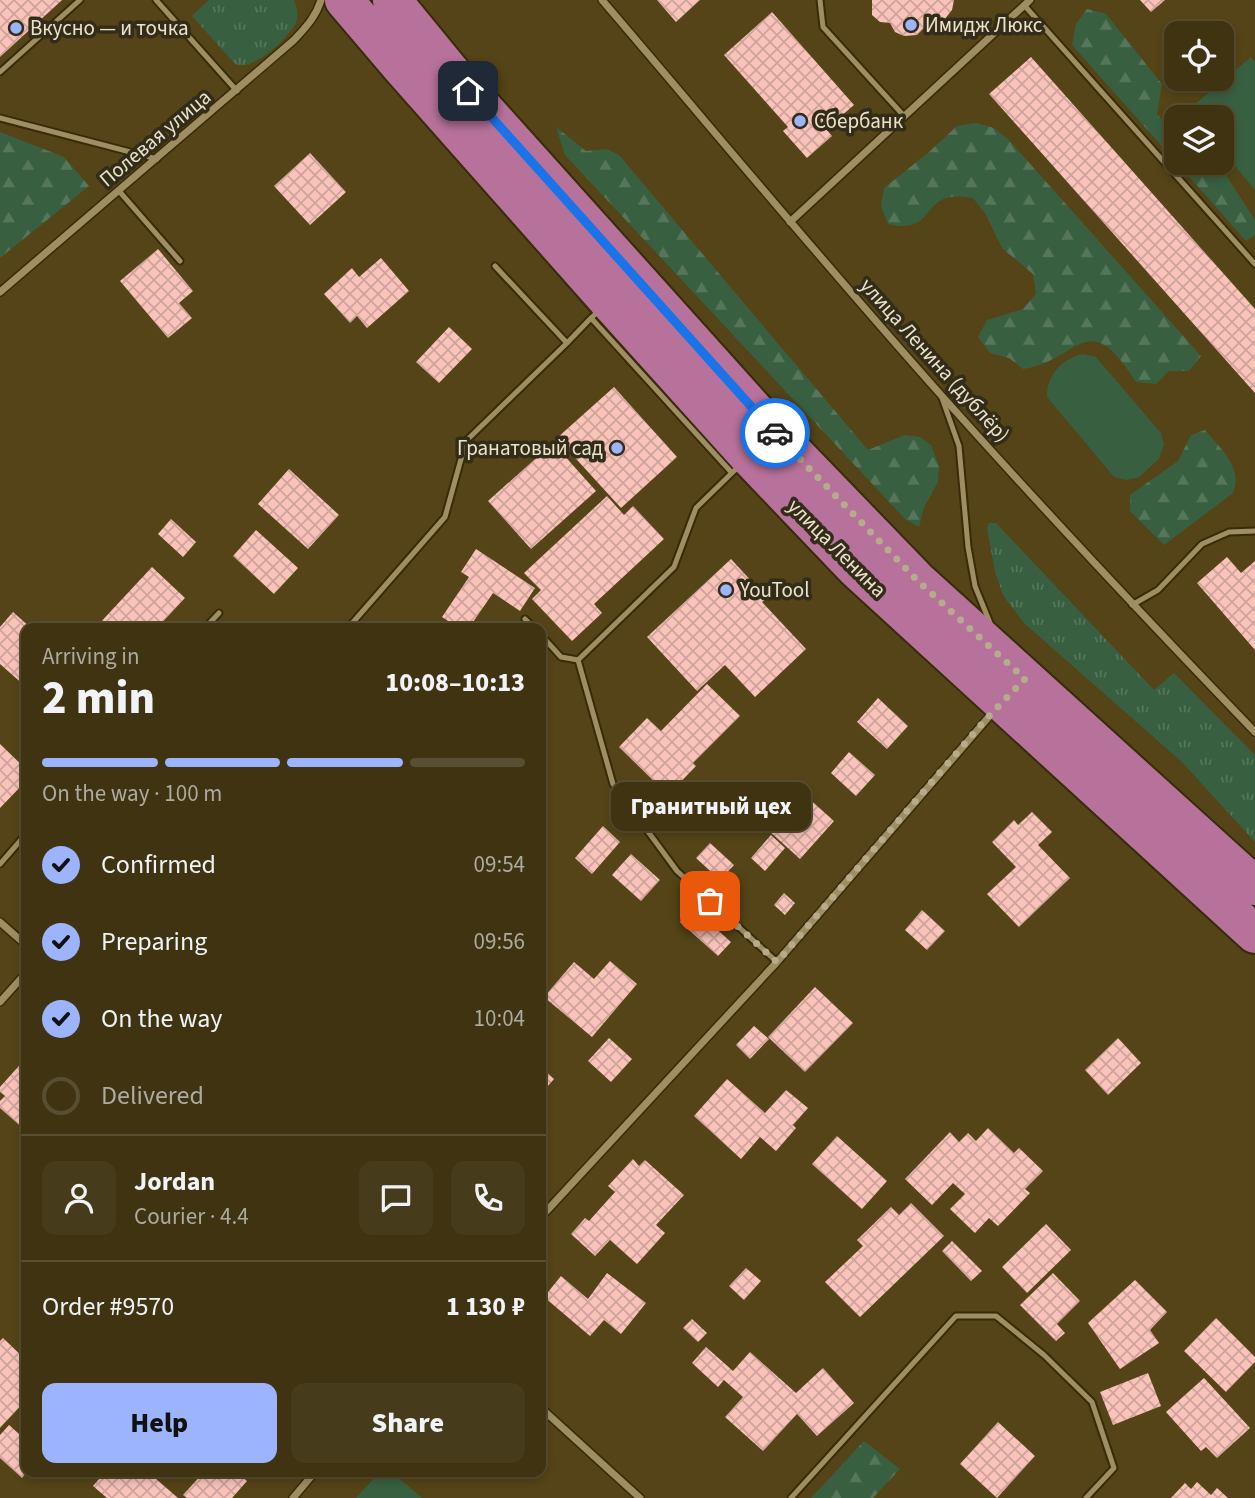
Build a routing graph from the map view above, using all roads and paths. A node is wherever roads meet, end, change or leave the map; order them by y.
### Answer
1 (80, 0) edge
2 (156, 0) edge
3 (321, 0) edge
4 (344, 0) edge
5 (392, 0) edge
6 (603, 0) edge
7 (820, 0) edge
8 (1027, 3) edge
9 (0, 72) edge
10 (237, 91) junction
11 (904, 116) junction
12 (1, 117) edge
13 (157, 159) junction
14 (119, 191) junction
15 (790, 222) junction
16 (180, 261) dead end
17 (1255, 264) edge
18 (495, 266) dead end
19 (0, 292) edge
20 (600, 310) junction
21 (567, 343) junction
22 (941, 395) junction
23 (740, 465) junction
24 (1255, 531) edge
25 (1132, 605) junction
26 (219, 613) dead end
27 (525, 619) dead end
28 (210, 623) edge
29 (352, 623) edge
30 (529, 623) edge
31 (993, 631) dead end
32 (546, 640) edge
33 (578, 660) junction
34 (1012, 683) junction
35 (1255, 732) edge
36 (21, 840) edge
37 (0, 864) edge
38 (1255, 886) edge
39 (0, 922) edge
40 (1255, 934) edge
41 (21, 941) edge
42 (777, 962) junction
43 (21, 979) edge
44 (0, 1002) edge
45 (546, 1212) edge
46 (546, 1413) edge
47 (311, 1477) edge
48 (293, 1498) edge
49 (640, 1498) edge
50 (791, 1498) edge
51 (1086, 1498) edge

1 - 9 lane
2 - 10 lane
3 - 10 street, Полевая улица
4 - 20 main road, улица Ленина
5 - 34 main road, улица Ленина
6 - 15 street, улица Ленина (дублёр)
7 - 11 lane
8 - 11 street
8 - 17 lane
10 - 13 street, Полевая улица
11 - 15 street
12 - 13 lane
13 - 14 street, Полевая улица
14 - 16 lane
14 - 19 street, Полевая улица
15 - 22 street, улица Ленина (дублёр)
18 - 21 lane
20 - 21 lane
20 - 23 main road, улица Ленина
21 - 29 lane
22 - 25 street, улица Ленина (дублёр)
22 - 31 lane
23 - 33 lane
23 - 34 main road, улица Ленина
24 - 25 lane
25 - 35 street, улица Ленина (дублёр)
26 - 28 lane
27 - 30 lane
32 - 33 lane
33 - 42 lane
34 - 38 main road, улица Ленина
34 - 40 main road, улица Ленина
34 - 42 street
36 - 37 lane
39 - 41 street
42 - 45 street
43 - 44 street
46 - 49 street
47 - 48 street
50 - 51 lane

